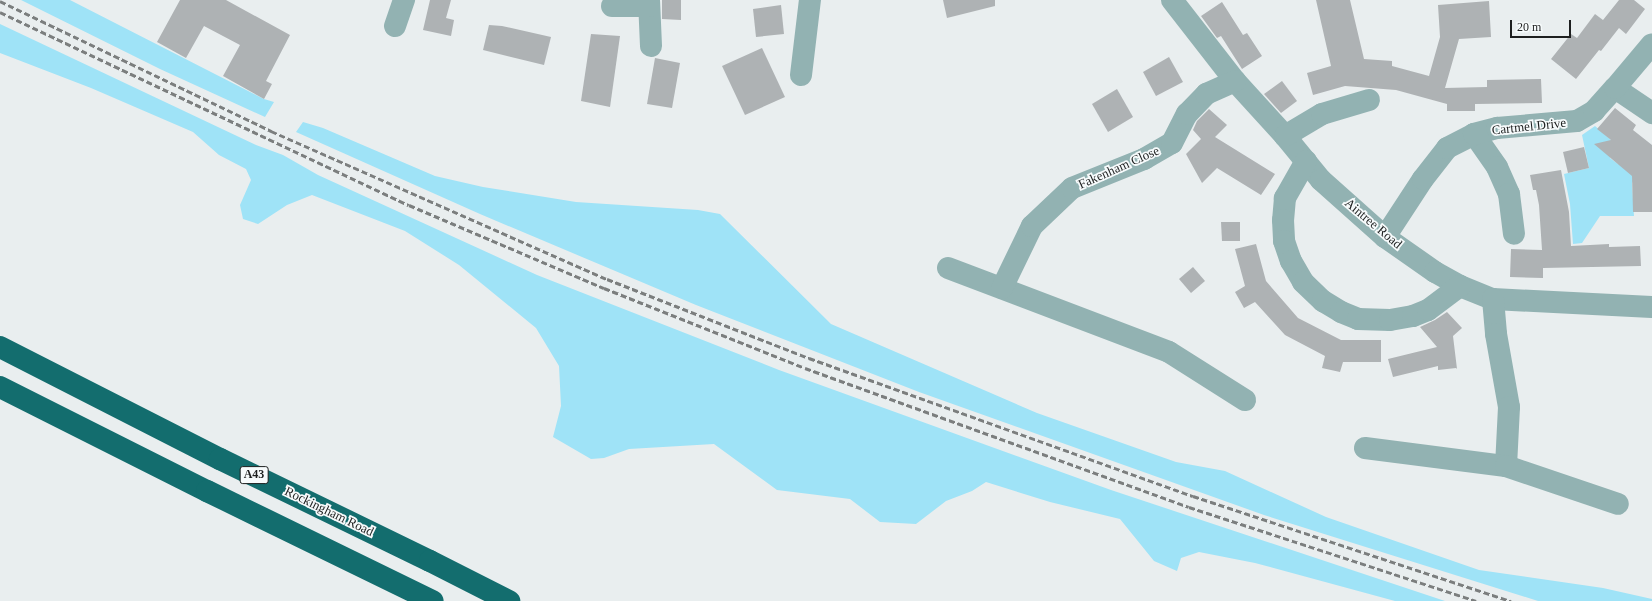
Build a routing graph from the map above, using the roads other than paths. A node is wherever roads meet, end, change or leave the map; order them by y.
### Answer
1 (404, 0) edge
2 (810, 0) edge
3 (1172, 0) edge
4 (649, 3) edge
5 (612, 6) dead end
6 (396, 26) dead end
7 (1652, 44) edge
8 (651, 46) dead end
9 (801, 75) dead end
10 (1236, 81) junction
11 (1616, 88) junction
12 (1369, 100) dead end
13 (1652, 113) edge
14 (1474, 134) junction
15 (1285, 136) junction
16 (1306, 161) junction
17 (1514, 234) dead end
18 (1385, 237) junction
19 (948, 268) dead end
20 (1460, 286) junction
21 (1002, 288) junction
22 (1493, 299) junction
23 (1652, 307) edge
24 (0, 347) edge
25 (0, 387) edge
26 (1245, 400) dead end
27 (1365, 448) dead end
28 (1506, 466) junction
29 (1618, 504) dead end
30 (433, 601) edge
31 (509, 601) edge

1 - 6 street
2 - 9 street
3 - 10 street, Aintree Road
4 - 5 street
4 - 8 street
7 - 11 street, Cartmel Drive
10 - 15 street, Aintree Road
10 - 21 street, Fakenham Close
11 - 13 street
11 - 14 street, Cartmel Drive
12 - 15 street
14 - 17 street
14 - 18 street, Cartmel Drive
15 - 16 street, Aintree Road
16 - 18 street, Aintree Road
16 - 20 street
18 - 20 street, Aintree Road
19 - 21 street
20 - 22 street, Aintree Road
21 - 26 street
22 - 23 street, Aintree Road
22 - 28 street
24 - 31 highway, Rockingham Road / A43
25 - 30 highway, A43
27 - 28 street
28 - 29 street

